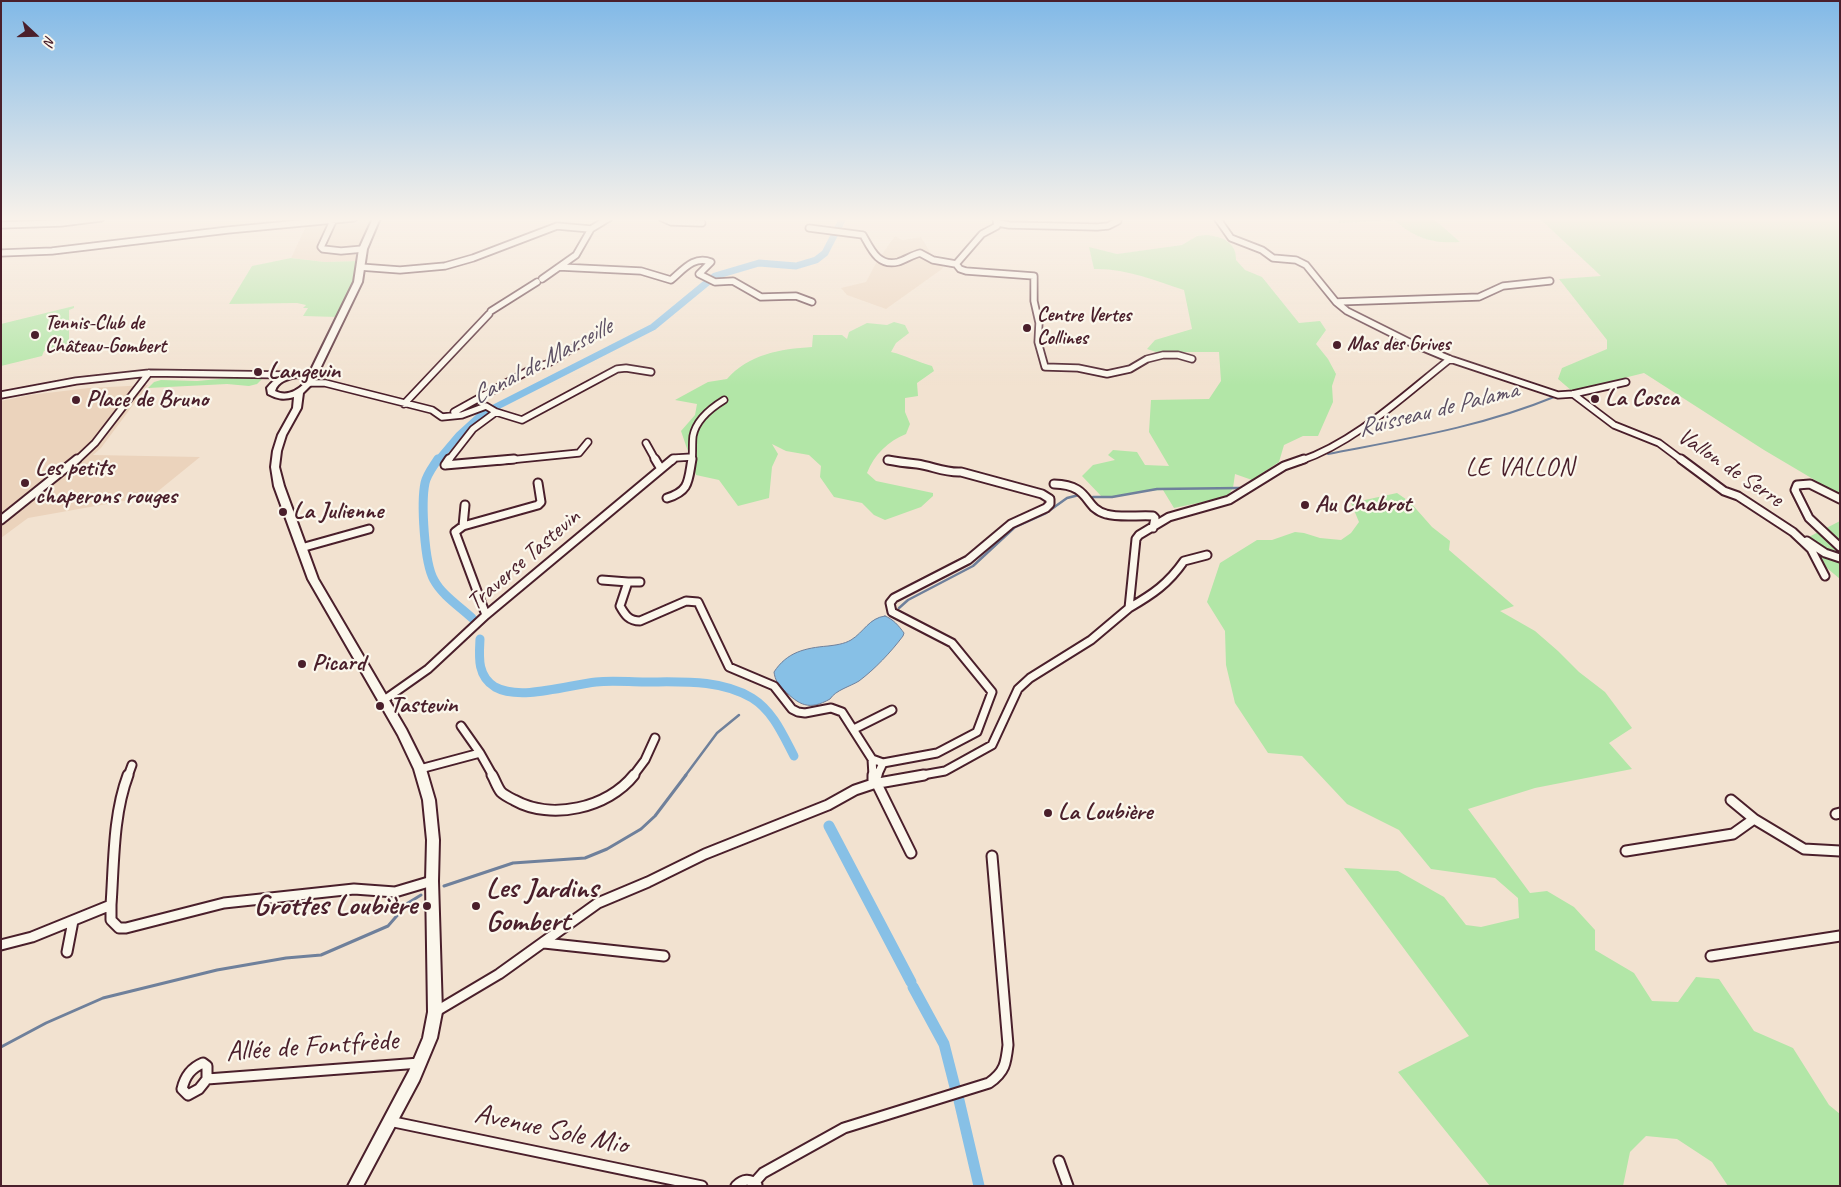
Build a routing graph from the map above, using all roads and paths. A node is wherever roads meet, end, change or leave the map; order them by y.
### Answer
1 (359, 273) edge
2 (550, 273) edge
3 (648, 273) edge
4 (679, 273) edge
5 (700, 273) edge
6 (999, 273) edge
7 (1313, 273) edge
8 (1550, 281) dead end
9 (812, 302) dead end
10 (1336, 302) junction
11 (603, 330) dead end
12 (1192, 359) dead end
13 (1450, 359) junction
14 (318, 365) junction
15 (651, 372) dead end
16 (149, 373) junction
17 (300, 374) junction
18 (257, 375) junction
19 (288, 375) junction
20 (1626, 382) dead end
21 (274, 383) junction
22 (306, 386) junction
23 (1573, 394) junction
24 (1, 395) edge
25 (282, 397) junction
26 (724, 400) dead end
27 (404, 404) junction
28 (436, 412) junction
29 (496, 412) junction
30 (288, 423) junction
31 (588, 442) dead end
32 (646, 443) dead end
33 (692, 457) junction
34 (888, 460) dead end
35 (661, 469) junction
36 (538, 483) dead end
37 (1054, 484) dead end
38 (667, 498) dead end
39 (1840, 499) edge
40 (465, 505) dead end
41 (1, 520) edge
42 (463, 526) junction
43 (369, 528) dead end
44 (1153, 528) junction
45 (1794, 532) junction
46 (1840, 547) edge
47 (301, 548) junction
48 (1208, 555) dead end
49 (1840, 558) edge
50 (1825, 576) dead end
51 (602, 580) dead end
52 (628, 582) junction
53 (640, 582) dead end
54 (1129, 608) junction
55 (486, 615) junction
56 (384, 700) junction
57 (892, 710) dead end
58 (462, 726) dead end
59 (854, 728) junction
60 (655, 738) dead end
61 (480, 753) junction
62 (872, 759) junction
63 (883, 763) junction
64 (132, 765) dead end
65 (420, 769) junction
66 (875, 784) junction
67 (1731, 800) dead end
68 (1754, 818) junction
69 (1840, 850) edge
70 (1626, 851) dead end
71 (911, 853) dead end
72 (992, 856) dead end
73 (432, 881) junction
74 (111, 905) junction
75 (73, 921) junction
76 (1840, 936) edge
77 (544, 943) junction
78 (1, 945) edge
79 (67, 952) dead end
80 (664, 956) dead end
81 (1711, 956) dead end
82 (435, 1012) junction
83 (421, 1063) junction
84 (207, 1079) dead end
85 (389, 1121) junction
86 (1060, 1161) dead end
87 (756, 1184) edge
88 (355, 1186) edge
89 (702, 1186) edge
90 (736, 1186) edge
91 (1068, 1186) edge

1 - 14 street
2 - 27 street
3 - 4 street
5 - 9 street
6 - 12 street
7 - 10 street
8 - 10 street
10 - 13 street
11 - 28 street
13 - 23 street
13 - 44 street
14 - 17 street
14 - 22 street
15 - 29 street
16 - 18 street
16 - 24 street
16 - 41 street
17 - 19 street
17 - 22 street
18 - 19 street
18 - 21 street
19 - 21 street
20 - 23 street
21 - 25 street
22 - 25 street
22 - 27 street
22 - 30 street
23 - 45 street, Vallon de Serre
25 - 30 street
26 - 33 street
27 - 28 street
28 - 29 street
29 - 31 street
30 - 47 street
32 - 35 street
33 - 35 street, Traverse Tastevin
33 - 38 street
34 - 63 street
35 - 55 street, Traverse Tastevin
36 - 42 street
37 - 44 street
39 - 46 street
40 - 42 street
42 - 55 street
43 - 47 street
44 - 54 street
45 - 49 street
45 - 50 street, Vallon de Serre
47 - 56 street
48 - 54 street
51 - 52 street
52 - 53 street
52 - 59 street
54 - 66 street
55 - 56 street, Traverse Tastevin
56 - 65 street
57 - 59 street
58 - 61 street
59 - 62 street
60 - 61 street
61 - 65 street
62 - 63 street
62 - 66 street
63 - 66 street
64 - 74 street
65 - 73 street
66 - 71 street
66 - 77 street
67 - 68 street
68 - 69 street
68 - 70 street
72 - 87 street
73 - 74 street
73 - 82 street
74 - 75 street
75 - 78 street
75 - 79 street
76 - 81 street
77 - 80 street
77 - 82 street
82 - 83 street
83 - 84 street, Allée de Fontfrède
83 - 85 street
85 - 88 street
85 - 89 street, Avenue Sole Mio
86 - 91 street
87 - 90 street

